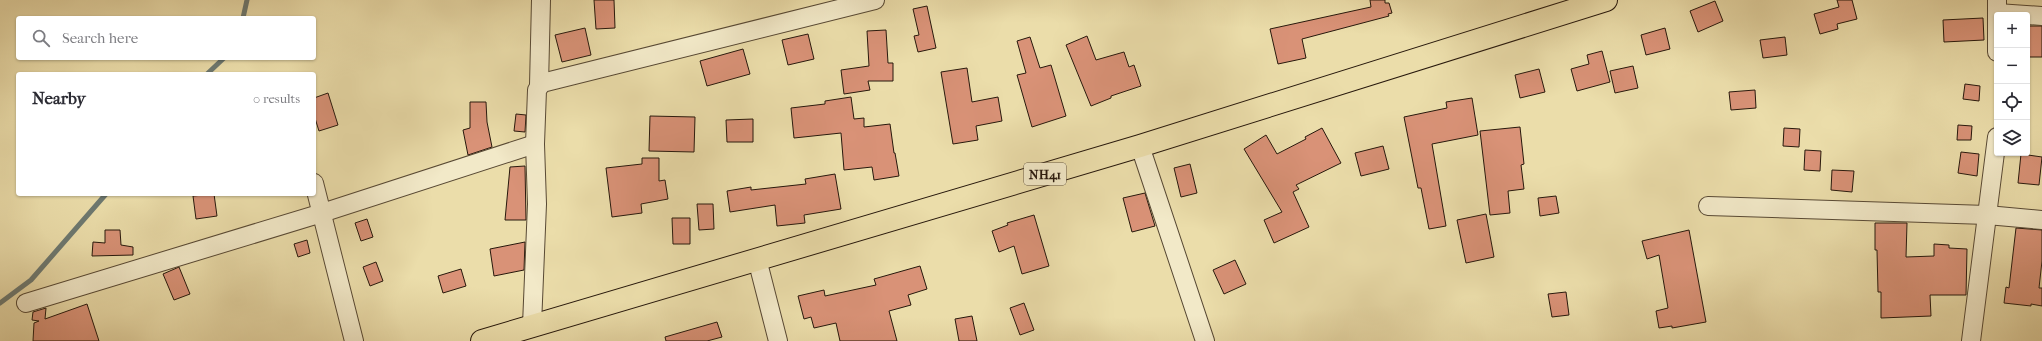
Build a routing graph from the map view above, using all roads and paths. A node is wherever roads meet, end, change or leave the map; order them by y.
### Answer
1 (541, 0) edge
2 (875, 0) edge
3 (1606, 0) edge
4 (1997, 6) edge
5 (2042, 16) edge
6 (1997, 48) edge
7 (539, 86) junction
8 (535, 144) junction
9 (1140, 146) junction
10 (1995, 156) edge
11 (316, 190) edge
12 (1708, 206) dead end
13 (322, 213) junction
14 (1987, 215) junction
15 (2042, 220) edge
16 (757, 259) junction
17 (26, 303) dead end
18 (532, 325) junction
19 (488, 340) edge
20 (1200, 340) edge
21 (354, 341) edge
22 (778, 341) edge
23 (1971, 341) edge

1 - 7 street
2 - 7 street
3 - 9 highway, NH41
4 - 5 street
4 - 6 street
7 - 8 street
8 - 13 street
8 - 18 street
9 - 16 highway, NH41
9 - 20 street
10 - 14 street
11 - 13 street
12 - 14 street
13 - 17 street
13 - 21 street
14 - 15 street
14 - 23 street
16 - 18 highway, NH41
16 - 22 street
18 - 19 highway, NH41

